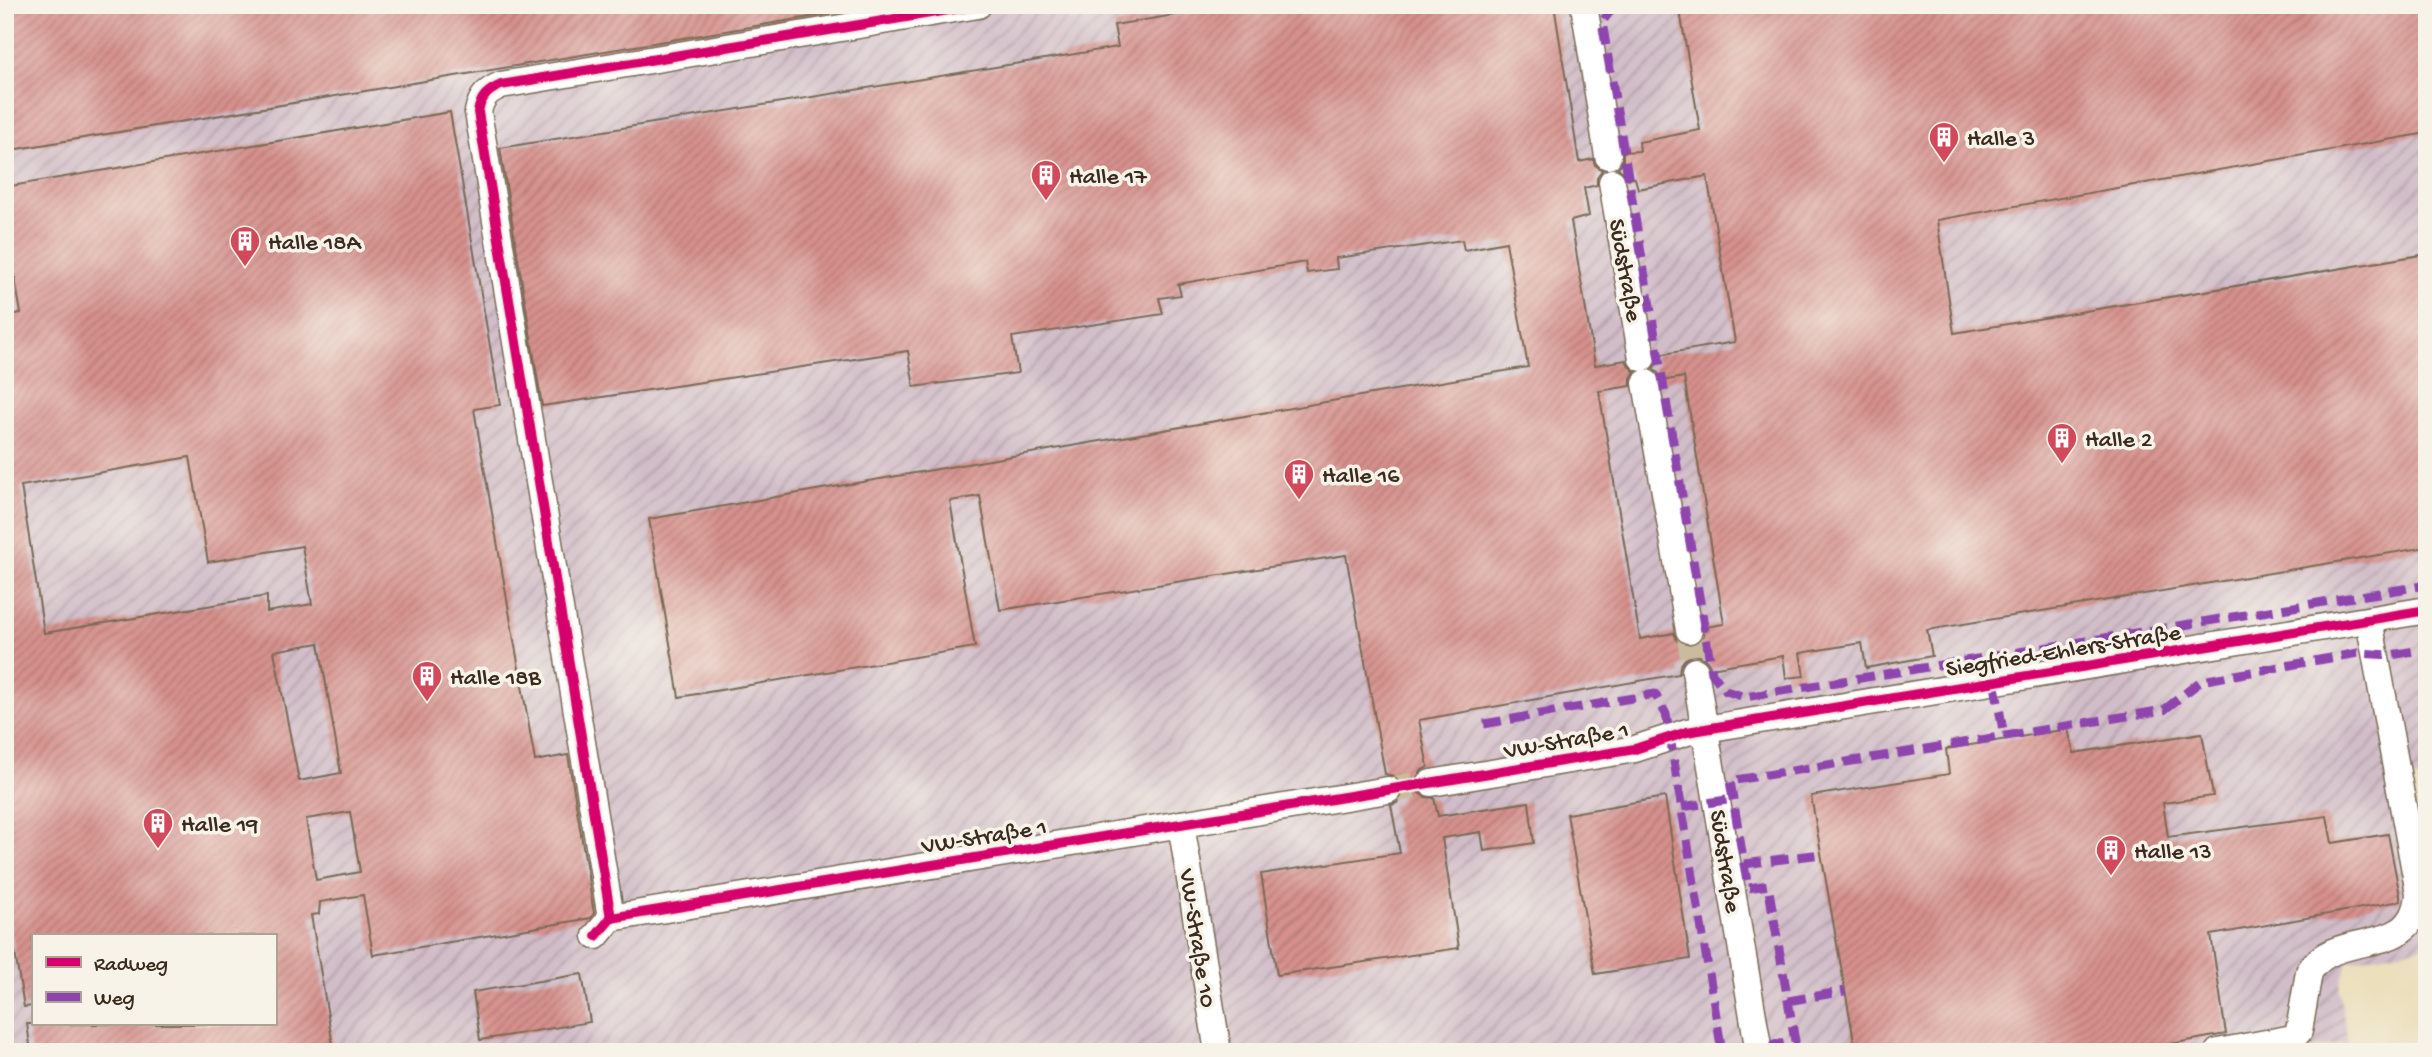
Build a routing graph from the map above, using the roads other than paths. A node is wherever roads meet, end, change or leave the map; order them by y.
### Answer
1 (978, 5) edge
2 (1584, 5) edge
3 (1608, 156) dead end
4 (1612, 182) dead end
5 (2427, 610) edge
6 (2368, 620) junction
7 (1689, 630) tunnel mouth
8 (1695, 671) tunnel mouth
9 (1705, 729) junction
10 (1431, 783) tunnel mouth
11 (1388, 790) tunnel mouth
12 (1181, 824) junction
13 (1218, 1052) edge
14 (1759, 1052) edge
15 (2218, 1052) edge

1 - 12 street, VW-Straße 1
2 - 3 street
4 - 7 street, Südstraße
5 - 6 street, Siegfried-Ehlers-Straße
6 - 9 street, Siegfried-Ehlers-Straße
6 - 15 street
8 - 9 street, Südstraße
9 - 10 street, VW-Straße 1
9 - 14 street, Südstraße
11 - 12 street, VW-Straße 1
12 - 13 street, VW-Straße 10

